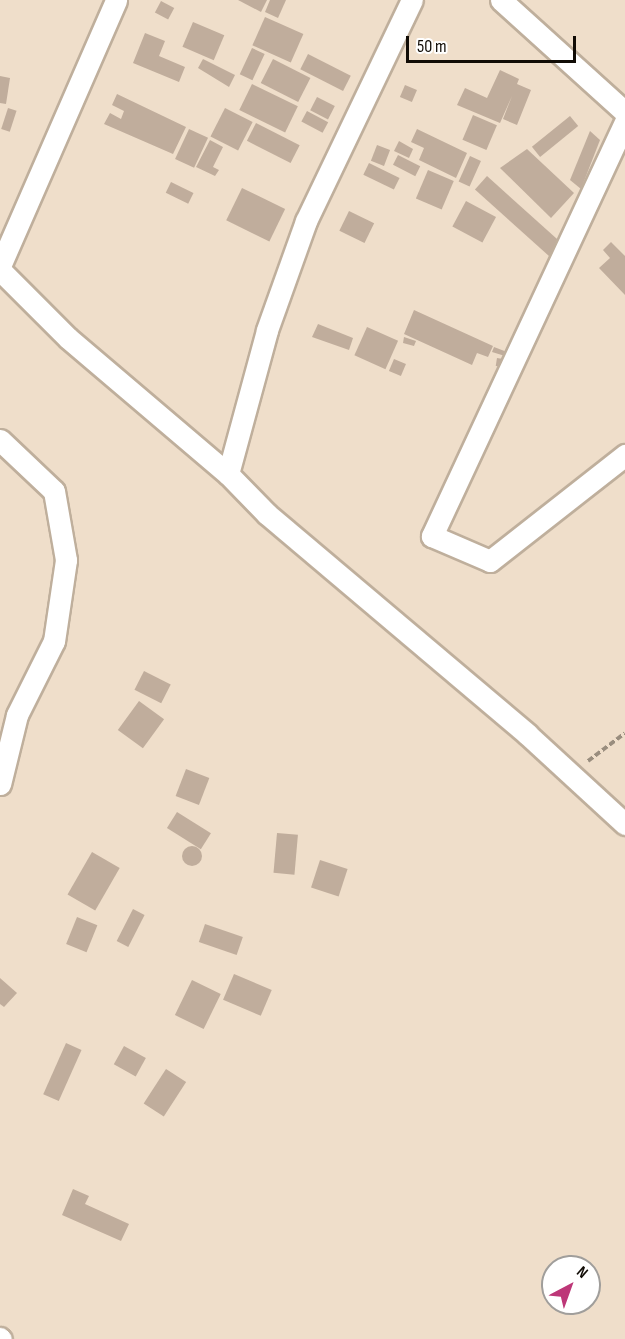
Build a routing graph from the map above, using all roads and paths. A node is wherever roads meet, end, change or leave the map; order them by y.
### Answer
1 (116, 0) edge
2 (412, 0) edge
3 (501, 0) edge
4 (625, 112) edge
5 (625, 122) edge
6 (0, 268) edge
7 (0, 440) edge
8 (625, 455) edge
9 (228, 474) junction
10 (625, 733) edge
11 (570, 773) junction
12 (0, 783) edge
13 (625, 824) edge

1 - 6 street
2 - 9 street
3 - 4 street
5 - 8 street
6 - 9 street
7 - 12 street
9 - 11 street
10 - 11 path
11 - 13 street

